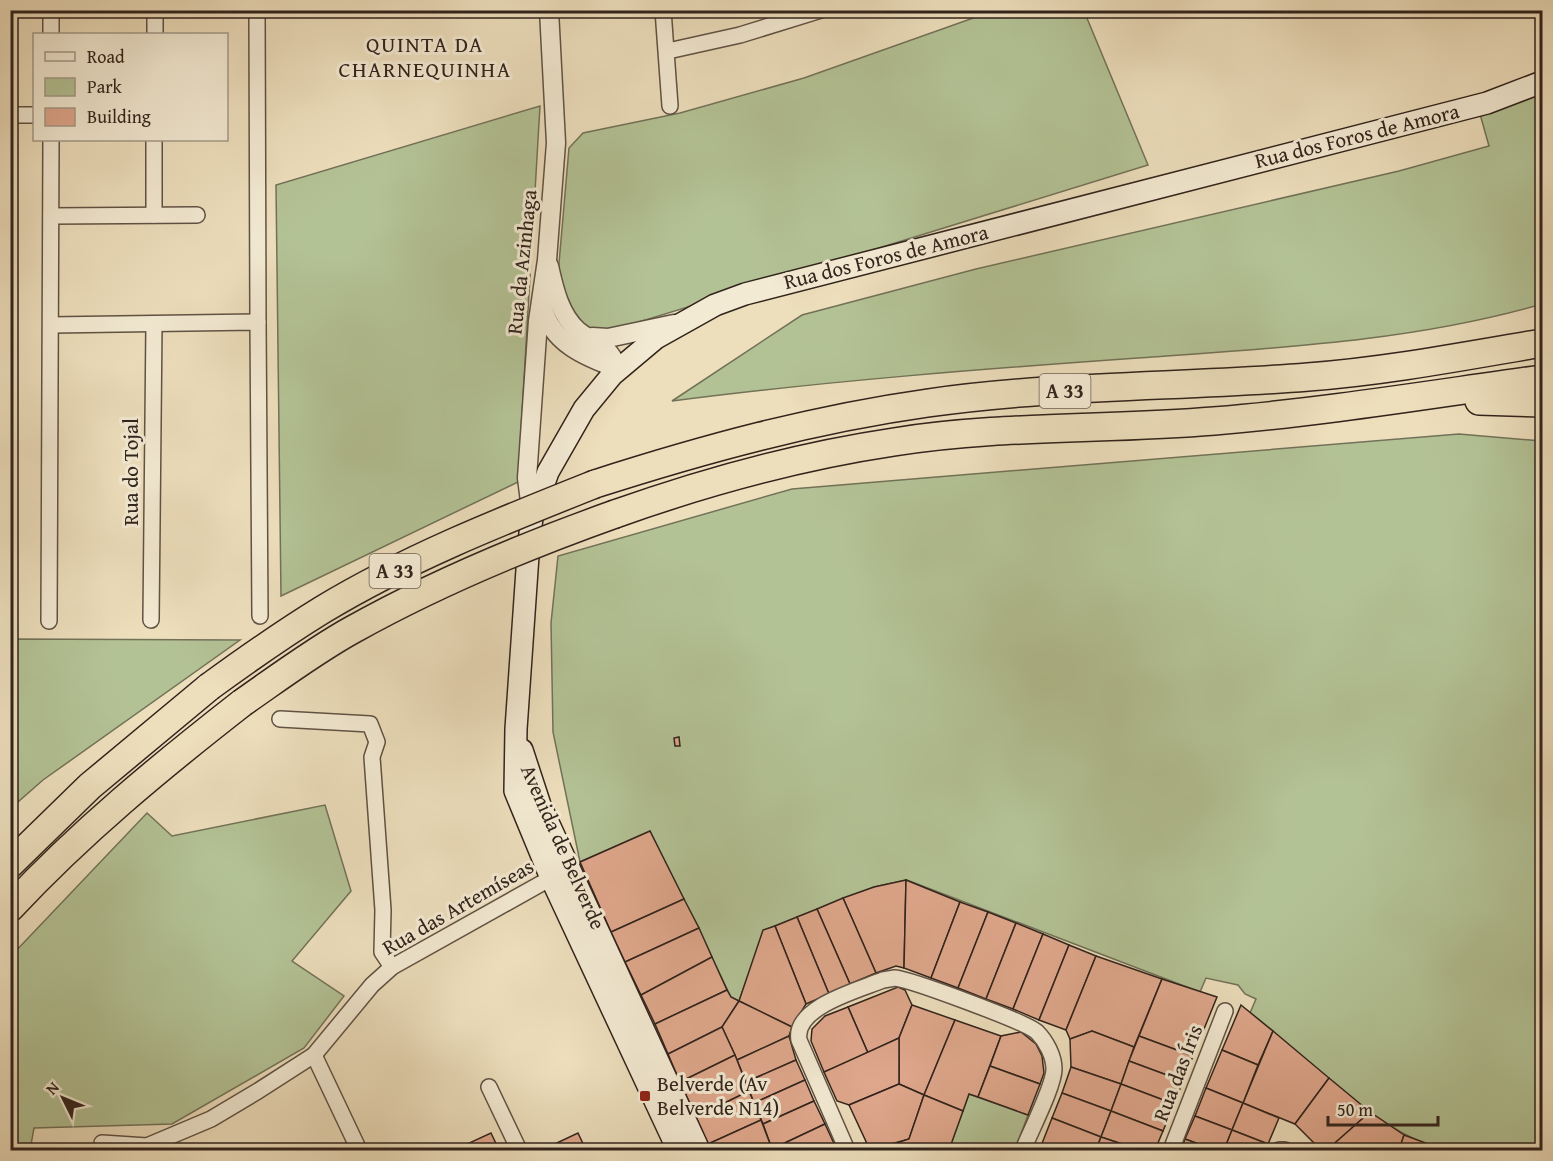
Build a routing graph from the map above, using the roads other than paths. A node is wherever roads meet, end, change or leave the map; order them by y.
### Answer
1 (51, 10) edge
2 (156, 10) edge
3 (257, 10) edge
4 (549, 10) edge
5 (663, 10) edge
6 (820, 10) edge
7 (51, 33) edge
8 (155, 33) edge
9 (668, 51) junction
10 (1542, 82) edge
11 (670, 106) dead end
12 (33, 114) edge
13 (10, 115) edge
14 (51, 141) edge
15 (154, 141) edge
16 (154, 215) junction
17 (197, 215) dead end
18 (51, 216) junction
19 (547, 260) junction
20 (540, 299) junction
21 (684, 321) junction
22 (258, 322) junction
23 (154, 324) junction
24 (51, 325) junction
25 (589, 337) junction
26 (1542, 343) edge
27 (619, 369) junction
28 (1542, 379) edge
29 (1542, 403) edge
30 (1349, 405) junction
31 (532, 518) junction
32 (260, 616) dead end
33 (151, 620) dead end
34 (49, 621) dead end
35 (280, 719) dead end
36 (516, 729) junction
37 (10, 864) edge
38 (571, 867) junction
39 (551, 878) junction
40 (10, 908) edge
41 (392, 967) junction
42 (1225, 1011) dead end
43 (314, 1055) junction
44 (489, 1087) dead end
45 (102, 1143) dead end
46 (147, 1148) edge
47 (359, 1150) edge
48 (519, 1150) edge
49 (678, 1150) edge
50 (699, 1150) edge
51 (847, 1150) edge
52 (1023, 1150) edge
53 (1171, 1150) edge
54 (1279, 1150) edge
55 (1285, 1150) edge

1 - 7 street
2 - 8 street
3 - 22 street
4 - 19 street, Rua da Azinhaga
5 - 9 street
6 - 9 street
9 - 11 street
10 - 21 main road, Rua dos Foros de Amora
12 - 13 street
14 - 18 street
15 - 16 street
16 - 17 street
16 - 18 street
18 - 24 street
19 - 20 street, Rua da Azinhaga
19 - 25 street
20 - 27 street
20 - 31 street, Rua da Azinhaga
21 - 25 street
21 - 27 main road, Rua dos Foros de Amora
22 - 23 street
22 - 32 street
23 - 24 street
23 - 33 street, Rua do Tojal
24 - 34 street
25 - 27 street
26 - 37 highway, A 33, bridge
27 - 31 main road, Rua dos Foros de Amora
28 - 30 highway, A 33
29 - 30 highway
30 - 40 highway, A 33, bridge
31 - 36 main road, Rua dos Foros de Amora
35 - 41 street
36 - 38 main road, Avenida de Belverde
36 - 39 main road, Avenida de Belverde
38 - 39 street, Rua das Artemíseas
38 - 50 main road, Avenida de Belverde
39 - 41 street, Rua das Artemíseas
39 - 49 main road, Avenida de Belverde
41 - 43 street, Rua das Artemíseas
42 - 53 street, Rua das Íris
43 - 46 street, Rua das Artemíseas
43 - 47 street
44 - 48 street
45 - 46 street, Rua das Artemíseas
51 - 52 street
54 - 55 street

